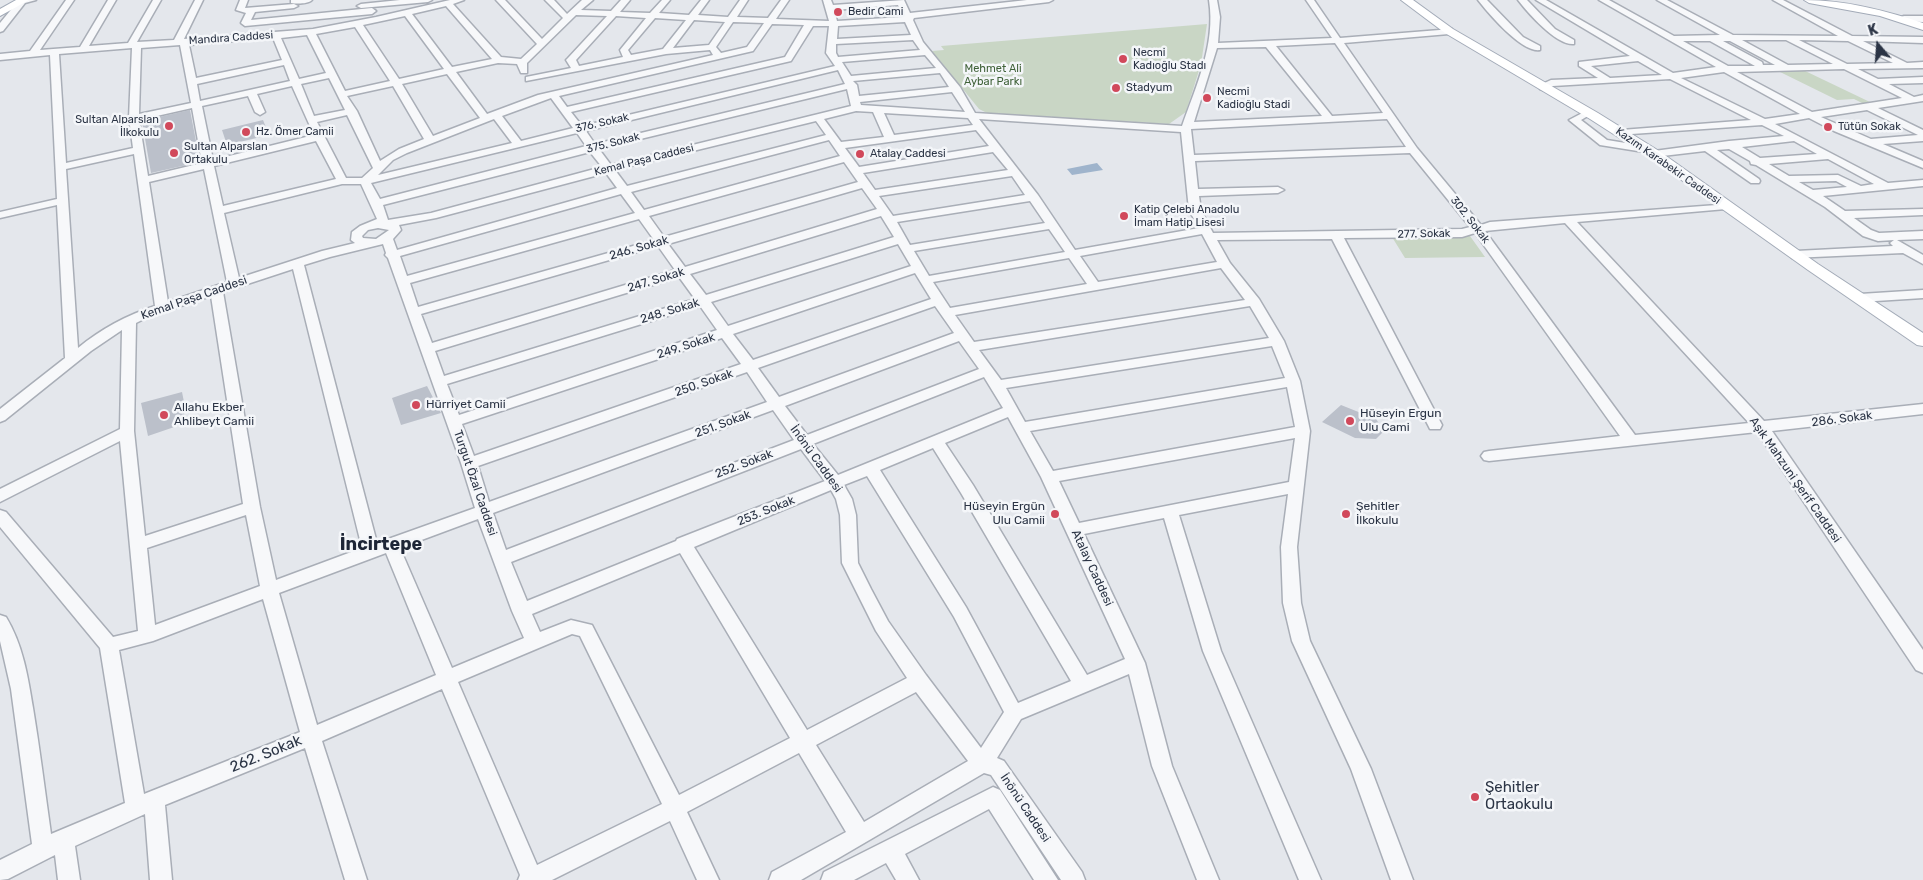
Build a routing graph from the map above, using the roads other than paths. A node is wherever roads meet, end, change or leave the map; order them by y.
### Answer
1 (26, 0) edge
2 (70, 0) edge
3 (112, 0) edge
4 (158, 0) edge
5 (199, 0) edge
6 (244, 0) edge
7 (308, 0) edge
8 (430, 0) edge
9 (460, 0) edge
10 (500, 0) edge
11 (549, 0) edge
12 (588, 0) edge
13 (626, 0) edge
14 (666, 0) edge
15 (705, 0) edge
16 (744, 0) edge
17 (785, 0) edge
18 (987, 0) edge
19 (1049, 0) edge
20 (1213, 0) edge
21 (1310, 0) edge
22 (1406, 0) edge
23 (1482, 0) edge
24 (1522, 0) edge
25 (1540, 0) edge
26 (1603, 0) edge
27 (1661, 0) edge
28 (1776, 0) edge
29 (1810, 0) edge
30 (900, 1) edge
31 (448, 3) junction
32 (828, 4) edge
33 (1853, 4) edge
34 (1004, 5) junction
35 (293, 8) edge
36 (401, 8) edge
37 (252, 10) junction
38 (1683, 12) junction
39 (0, 13) edge
40 (615, 13) junction
41 (1666, 13) dead end
42 (570, 15) junction
43 (653, 15) junction
44 (691, 16) junction
45 (731, 18) junction
46 (909, 18) junction
47 (1904, 19) junction
48 (1923, 19) edge
49 (772, 20) junction
50 (357, 23) junction
51 (810, 23) junction
52 (834, 24) junction
53 (1923, 27) edge
54 (1690, 28) dead end
55 (0, 29) edge
56 (310, 31) junction
57 (1448, 31) junction
58 (278, 35) junction
59 (1751, 36) junction
60 (1784, 36) junction
61 (916, 37) junction
62 (1708, 37) junction
63 (1732, 37) junction
64 (1849, 38) junction
65 (1669, 39) junction
66 (1923, 40) edge
67 (1337, 41) junction
68 (181, 42) junction
69 (832, 42) junction
70 (1570, 42) dead end
71 (542, 44) junction
72 (1269, 44) junction
73 (1800, 44) junction
74 (1213, 45) junction
75 (1767, 45) dead end
76 (134, 46) junction
77 (712, 47) junction
78 (1866, 47) junction
79 (83, 48) junction
80 (1537, 48) dead end
81 (54, 51) junction
82 (666, 51) junction
83 (928, 52) junction
84 (33, 53) junction
85 (718, 56) junction
86 (0, 57) edge
87 (628, 58) junction
88 (1638, 58) junction
89 (1791, 58) dead end
90 (498, 60) junction
91 (286, 62) junction
92 (523, 62) junction
93 (772, 63) junction
94 (838, 64) junction
95 (1923, 65) edge
96 (1908, 66) junction
97 (1785, 67) junction
98 (1807, 67) junction
99 (1845, 67) junction
100 (1767, 68) junction
101 (1725, 69) junction
102 (576, 70) junction
103 (943, 70) junction
104 (448, 71) junction
105 (1923, 72) edge
106 (331, 75) junction
107 (791, 78) junction
108 (1672, 78) junction
109 (1923, 80) edge
110 (1609, 81) junction
111 (191, 82) junction
112 (295, 82) junction
113 (396, 82) junction
114 (850, 82) junction
115 (1876, 82) junction
116 (1543, 87) junction
117 (535, 88) junction
118 (956, 89) junction
119 (251, 92) junction
120 (342, 94) junction
121 (552, 94) junction
122 (1923, 98) edge
123 (1911, 100) junction
124 (856, 103) junction
125 (196, 104) junction
126 (1869, 107) junction
127 (565, 110) junction
128 (352, 111) junction
129 (878, 111) junction
130 (260, 112) dead end
131 (1588, 112) junction
132 (496, 114) junction
133 (1809, 114) junction
134 (972, 116) junction
135 (1390, 116) junction
136 (818, 117) junction
137 (134, 118) junction
138 (485, 118) junction
139 (1330, 119) junction
140 (311, 120) junction
141 (1766, 122) junction
142 (979, 127) junction
143 (1187, 127) junction
144 (578, 129) junction
145 (1621, 133) junction
146 (1923, 134) edge
147 (320, 137) junction
148 (1796, 138) junction
149 (1923, 138) edge
150 (890, 139) junction
151 (430, 140) junction
152 (1871, 143) junction
153 (518, 144) junction
154 (1729, 144) junction
155 (838, 147) junction
156 (1706, 147) junction
157 (592, 148) junction
158 (996, 148) junction
159 (138, 150) junction
160 (1414, 150) junction
161 (1649, 152) junction
162 (1830, 156) junction
163 (1189, 158) junction
164 (1755, 162) junction
165 (208, 164) junction
166 (1923, 165) edge
167 (62, 167) junction
168 (378, 168) junction
169 (607, 169) junction
170 (856, 171) junction
171 (1015, 172) junction
172 (1784, 179) junction
173 (144, 180) junction
174 (342, 181) junction
175 (365, 181) junction
176 (1755, 181) dead end
177 (1923, 183) edge
178 (1887, 187) junction
179 (869, 189) junction
180 (624, 190) junction
181 (1278, 190) dead end
182 (1860, 190) junction
183 (1194, 193) junction
184 (1811, 194) junction
185 (1034, 197) junction
186 (62, 200) junction
187 (375, 204) junction
188 (1726, 206) junction
189 (218, 211) junction
190 (1923, 212) edge
191 (641, 214) junction
192 (1844, 215) junction
193 (0, 216) edge
194 (887, 216) junction
195 (1569, 220) junction
196 (1051, 224) junction
197 (388, 229) junction
198 (1478, 229) junction
199 (357, 233) junction
200 (1209, 234) junction
201 (1336, 235) junction
202 (1923, 235) edge
203 (1886, 237) junction
204 (661, 242) junction
205 (370, 243) junction
206 (903, 244) junction
207 (1904, 249) junction
208 (326, 254) junction
209 (1072, 254) junction
210 (391, 255) junction
211 (1796, 255) junction
212 (1923, 260) edge
213 (298, 264) junction
214 (1224, 264) junction
215 (683, 272) junction
216 (922, 274) junction
217 (403, 281) junction
218 (234, 284) junction
219 (1094, 285) junction
220 (216, 290) junction
221 (1923, 294) edge
222 (1860, 298) junction
223 (704, 300) junction
224 (1254, 302) junction
225 (162, 307) junction
226 (942, 307) junction
227 (414, 312) junction
228 (130, 321) junction
229 (726, 333) junction
230 (1277, 340) junction
231 (967, 341) junction
232 (1923, 341) edge
233 (427, 349) junction
234 (72, 360) junction
235 (751, 367) junction
236 (987, 370) junction
237 (1293, 381) junction
238 (440, 382) junction
239 (997, 385) junction
240 (777, 404) junction
241 (1923, 409) edge
242 (1010, 411) junction
243 (0, 417) edge
244 (454, 422) junction
245 (1435, 426) dead end
246 (1022, 427) junction
247 (1762, 428) junction
248 (127, 431) junction
249 (1303, 431) junction
250 (1631, 440) junction
251 (803, 441) junction
252 (936, 441) junction
253 (1489, 456) dead end
254 (470, 463) junction
255 (870, 469) junction
256 (1050, 477) junction
257 (836, 483) junction
258 (1297, 486) junction
259 (0, 496) edge
260 (252, 507) junction
261 (483, 509) junction
262 (1170, 510) junction
263 (0, 516) edge
264 (1075, 530) junction
265 (684, 543) junction
266 (137, 545) junction
267 (391, 546) junction
268 (371, 551) junction
269 (501, 559) junction
270 (269, 590) junction
271 (521, 611) junction
272 (0, 622) edge
273 (147, 636) junction
274 (535, 642) junction
275 (109, 644) junction
276 (1136, 663) junction
277 (1923, 665) edge
278 (446, 680) junction
279 (919, 681) junction
280 (1082, 684) junction
281 (1014, 713) junction
282 (311, 736) junction
283 (804, 740) junction
284 (982, 764) junction
285 (145, 803) junction
286 (675, 808) junction
287 (860, 836) junction
288 (51, 845) junction
289 (890, 849) junction
290 (0, 872) edge
291 (531, 879) edge
292 (69, 880) edge
293 (161, 880) edge
294 (356, 880) edge
295 (708, 880) edge
296 (780, 880) edge
297 (832, 880) edge
298 (908, 880) edge
299 (1047, 880) edge
300 (1074, 880) edge
301 (1208, 880) edge
302 (1310, 880) edge
303 (1402, 880) edge

1 - 39 main road
1 - 55 street
2 - 84 street
3 - 79 street
4 - 76 street
5 - 68 street
6 - 37 street
7 - 35 street
8 - 36 street
9 - 31 street, Mandıra Caddesi
10 - 71 street
11 - 42 street
12 - 42 street
13 - 40 street
14 - 43 street
15 - 44 street
16 - 45 street
17 - 49 street
18 - 34 street
19 - 34 street
20 - 74 street
21 - 67 street, 302. Sokak
22 - 57 main road, Kazım Karabekir Caddesi
23 - 80 street
24 - 70 street
25 - 88 street
26 - 65 street
27 - 38 street
28 - 64 street
29 - 33 main road
30 - 32 street
30 - 46 street
31 - 36 street, Mandıra Caddesi
31 - 90 street
32 - 52 street
33 - 47 main road
34 - 46 street
35 - 36 street
35 - 37 street
35 - 37 street
35 - 58 street
36 - 50 street, Mandıra Caddesi
36 - 104 street
38 - 41 street
38 - 63 street
40 - 42 street
40 - 43 street
40 - 102 street
42 - 71 street
43 - 44 street
43 - 87 street
44 - 45 street
44 - 82 street
45 - 49 street
45 - 77 street
46 - 52 street
46 - 61 street
47 - 48 street
47 - 53 main road
49 - 51 street
49 - 85 street
50 - 56 street, Mandıra Caddesi
50 - 113 street
51 - 52 street
51 - 93 street
52 - 69 street
54 - 62 street
56 - 58 street, Mandıra Caddesi
56 - 106 street
57 - 67 street
57 - 116 main road, Kazım Karabekir Caddesi
58 - 68 street, Mandıra Caddesi
58 - 91 street
59 - 60 street
59 - 63 street
59 - 75 street
60 - 64 street
60 - 73 street
61 - 69 street
61 - 83 street
62 - 63 street
62 - 65 street
62 - 100 street
63 - 97 street
64 - 66 street
64 - 78 street
65 - 101 street
67 - 72 street
67 - 135 street, 302. Sokak
68 - 76 street, Mandıra Caddesi
68 - 111 street
69 - 94 street
71 - 92 street
72 - 74 street
72 - 139 street
73 - 78 street
73 - 99 street
74 - 143 street
76 - 79 street, Mandıra Caddesi
76 - 137 street
77 - 82 street
77 - 85 street
78 - 96 street
79 - 81 street, Mandıra Caddesi
81 - 84 street, Mandıra Caddesi
81 - 167 street
82 - 87 street
83 - 94 street, 376. Sokak
83 - 103 street
84 - 86 street, Mandıra Caddesi
85 - 121 street
87 - 102 street
88 - 108 street
88 - 110 street
89 - 98 street
90 - 92 street
90 - 104 street
91 - 111 street
91 - 112 street
92 - 117 street
93 - 107 street
93 - 127 street
94 - 107 street, 376. Sokak
94 - 114 street
95 - 96 street
96 - 99 street
96 - 105 street
97 - 98 street
97 - 100 street
98 - 99 street
99 - 115 street
100 - 101 street
101 - 108 street
101 - 133 street
102 - 117 street
103 - 114 street, 375. Sokak
103 - 118 street
104 - 113 street
104 - 138 street
106 - 112 street
106 - 120 street
107 - 144 street, 376. Sokak
108 - 110 street
108 - 141 street
109 - 115 street
110 - 116 street
111 - 125 street
112 - 119 street
112 - 140 street
113 - 120 street
113 - 151 street
114 - 124 street
114 - 157 street, 375. Sokak
115 - 123 street
116 - 131 main road, Kazım Karabekir Caddesi
117 - 121 street
117 - 132 street
118 - 124 street
118 - 134 street
119 - 125 street
119 - 130 street
120 - 128 street
121 - 127 street, İnönü Caddesi
122 - 123 street
123 - 126 street
124 - 129 street
124 - 136 street, Kemal Paşa Caddesi
125 - 137 street
125 - 165 street
126 - 133 street
126 - 146 street
127 - 144 street, İnönü Caddesi
128 - 140 street
128 - 168 street
129 - 134 street
129 - 150 street
131 - 145 main road, Kazım Karabekir Caddesi
131 - 161 street
132 - 138 street
132 - 153 street
133 - 141 street
133 - 152 street
134 - 142 street
134 - 143 street
135 - 139 street
135 - 160 street, 302. Sokak
136 - 155 street, Atalay Caddesi
136 - 169 street, Kemal Paşa Caddesi
137 - 159 street
138 - 151 street
139 - 143 street
140 - 147 street
141 - 145 street
141 - 148 street
142 - 150 street
142 - 158 street
143 - 163 street
144 - 153 street, 376. Sokak
144 - 157 street, İnönü Caddesi
145 - 161 main road, Kazım Karabekir Caddesi
147 - 165 street
147 - 174 street
148 - 154 street
148 - 162 street
149 - 152 street
150 - 155 street
151 - 168 street
152 - 166 street
153 - 175 street, 376. Sokak
154 - 156 street
154 - 164 street
155 - 170 street, Atalay Caddesi
155 - 180 street
155 - 191 street
156 - 161 street
156 - 176 street
157 - 169 street, İnönü Caddesi
157 - 187 street, 375. Sokak
158 - 170 street
158 - 171 street
159 - 167 street
159 - 173 street
160 - 163 street
160 - 198 street, 302. Sokak
161 - 188 main road, Kazım Karabekir Caddesi
162 - 164 street
162 - 178 street
163 - 183 street
164 - 172 street
165 - 173 street
165 - 189 street
167 - 186 street
168 - 175 street
169 - 180 street, İnönü Caddesi
169 - 197 street, Kemal Paşa Caddesi
170 - 179 street, Atalay Caddesi
171 - 179 street, 246. Sokak
171 - 185 street
172 - 182 street
172 - 184 street
173 - 225 street
174 - 175 street, 376. Sokak
174 - 189 street, 376. Sokak
175 - 187 street, Turgut Özal Caddesi
177 - 178 street
178 - 182 street
179 - 194 street, Atalay Caddesi
179 - 204 street, 246. Sokak
180 - 191 street, İnönü Caddesi
180 - 210 street
181 - 183 street
182 - 184 street
183 - 200 street
184 - 192 street
185 - 194 street, 247. Sokak
185 - 196 street
186 - 193 street
186 - 234 street
187 - 197 street, Turgut Özal Caddesi
187 - 199 street
188 - 195 street, 277. Sokak
188 - 211 main road, Kazım Karabekir Caddesi
189 - 218 street
190 - 192 street
191 - 204 street, İnönü Caddesi
191 - 217 street
192 - 203 street
194 - 206 street, Atalay Caddesi
194 - 215 street, 247. Sokak
195 - 198 street, 277. Sokak
195 - 247 street, Aşık Mahzuni Şerif Caddesi
196 - 206 street, 248. Sokak
196 - 209 street
197 - 199 street
197 - 205 street, Kemal Paşa Caddesi
197 - 210 street, Turgut Özal Caddesi
198 - 201 street, 277. Sokak
198 - 250 street, 302. Sokak
199 - 205 street
199 - 208 street, Kemal Paşa Caddesi
200 - 201 street, 277. Sokak
200 - 209 street, 277. Sokak
200 - 214 street
201 - 245 street
202 - 203 street
203 - 207 street
204 - 215 street, İnönü Caddesi
204 - 227 street, 246. Sokak
205 - 208 street, Kemal Paşa Caddesi
206 - 216 street, Atalay Caddesi
206 - 223 street, 248. Sokak
207 - 211 street
207 - 212 street
208 - 213 street, Kemal Paşa Caddesi
209 - 216 street, 277. Sokak
209 - 219 street
210 - 217 street, Turgut Özal Caddesi
211 - 222 main road, Kazım Karabekir Caddesi
213 - 218 street, Kemal Paşa Caddesi
213 - 268 street
214 - 219 street, 250. Sokak
214 - 224 street
215 - 223 street, İnönü Caddesi
215 - 233 street, 247. Sokak
216 - 226 street, Atalay Caddesi
216 - 229 street, 249. Sokak
217 - 227 street, Turgut Özal Caddesi
218 - 220 street, Kemal Paşa Caddesi
219 - 226 street, 250. Sokak
220 - 225 street, Kemal Paşa Caddesi
220 - 260 street
221 - 222 street
222 - 232 main road, Kazım Karabekir Caddesi
223 - 229 street, İnönü Caddesi
223 - 238 street, 248. Sokak
224 - 230 street
224 - 231 street, 251. Sokak
225 - 228 street, Kemal Paşa Caddesi
226 - 231 street, Atalay Caddesi
226 - 235 street, 250. Sokak
227 - 233 street, Turgut Özal Caddesi
228 - 234 street, Kemal Paşa Caddesi
228 - 248 street
229 - 235 street, İnönü Caddesi
229 - 244 street, 249. Sokak
230 - 237 street
230 - 239 street
231 - 236 street, Atalay Caddesi
231 - 240 street, 251. Sokak
233 - 238 street, Turgut Özal Caddesi
234 - 243 street, Kemal Paşa Caddesi
235 - 240 street, İnönü Caddesi
235 - 254 street, 250. Sokak
236 - 239 street, Atalay Caddesi
236 - 251 street, 252. Sokak
237 - 246 street
237 - 249 street
238 - 244 street, Turgut Özal Caddesi
239 - 242 street, Atalay Caddesi
240 - 251 street, İnönü Caddesi
240 - 261 street, 251. Sokak
241 - 247 street, 286. Sokak
242 - 246 street, Atalay Caddesi
242 - 252 street, 253. Sokak
244 - 254 street, Turgut Özal Caddesi
246 - 256 street, Atalay Caddesi
247 - 250 street, 286. Sokak
247 - 277 street, Aşık Mahzuni Şerif Caddesi
248 - 259 street
248 - 266 street
249 - 256 street
249 - 258 street
250 - 253 street, 286. Sokak
251 - 257 street, İnönü Caddesi
251 - 269 street, 252. Sokak
252 - 255 street, 253. Sokak
252 - 280 street
254 - 261 street, Turgut Özal Caddesi
255 - 257 street, 253. Sokak
255 - 281 street
256 - 264 street, Atalay Caddesi
257 - 265 street, 253. Sokak
257 - 279 street, İnönü Caddesi
258 - 262 street
258 - 303 street
260 - 266 street
260 - 270 street
261 - 267 street, 251. Sokak
261 - 269 street, Turgut Özal Caddesi
262 - 264 street
262 - 302 street
263 - 275 street
264 - 276 street, Atalay Caddesi
265 - 271 street, 253. Sokak
265 - 283 street
266 - 273 street
267 - 268 street, 251. Sokak
267 - 278 street
268 - 270 street, 251. Sokak
269 - 271 street, Turgut Özal Caddesi
270 - 273 street, 251. Sokak
270 - 282 street
271 - 274 street, Turgut Özal Caddesi
272 - 288 street
273 - 275 street, 251. Sokak
274 - 278 street, 262. Sokak
274 - 286 street, 262. Sokak
275 - 285 street
276 - 280 street
276 - 301 street, Atalay Caddesi
278 - 282 street, 262. Sokak
278 - 291 street
279 - 283 street
279 - 284 street, İnönü Caddesi
280 - 281 street
281 - 284 street
282 - 285 street, 262. Sokak
282 - 294 street
283 - 286 street
283 - 287 street
284 - 287 street
284 - 300 street, İnönü Caddesi
285 - 288 street, 262. Sokak
285 - 293 street
286 - 291 street
286 - 295 street
287 - 296 street
288 - 290 street, 262. Sokak
288 - 292 street
289 - 297 street
289 - 298 street
289 - 299 street

